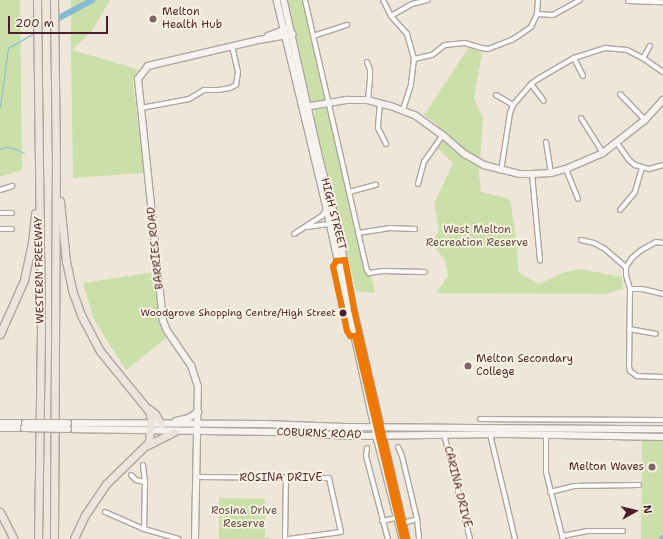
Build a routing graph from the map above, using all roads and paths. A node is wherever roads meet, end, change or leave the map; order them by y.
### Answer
1 (37, 0) edge
2 (54, 0) edge
3 (277, 0) edge
4 (284, 0) edge
5 (305, 0) edge
6 (383, 0) edge
7 (428, 0) edge
8 (538, 0) edge
9 (580, 0) edge
10 (628, 1) dead end
11 (663, 2) edge
12 (537, 14) junction
13 (391, 16) junction
14 (282, 22) junction
15 (347, 25) dead end
16 (284, 30) junction
17 (291, 31) junction
18 (285, 36) junction
19 (313, 36) junction
20 (266, 37) junction
21 (276, 37) junction
22 (259, 40) junction
23 (232, 46) junction
24 (650, 46) dead end
25 (290, 56) junction
26 (574, 58) junction
27 (643, 58) junction
28 (414, 59) junction
29 (367, 62) dead end
30 (663, 72) edge
31 (583, 76) dead end
32 (531, 84) junction
33 (620, 94) dead end
34 (496, 95) dead end
35 (368, 100) junction
36 (663, 100) edge
37 (544, 101) dead end
38 (328, 102) junction
39 (380, 103) junction
40 (513, 105) junction
41 (305, 107) junction
42 (141, 108) junction
43 (403, 110) junction
44 (581, 118) dead end
45 (645, 120) junction
46 (443, 135) junction
47 (546, 142) dead end
48 (617, 143) junction
49 (386, 144) dead end
50 (603, 153) junction
51 (56, 158) junction
52 (663, 165) edge
53 (39, 166) junction
54 (642, 168) junction
55 (566, 169) junction
56 (500, 170) junction
57 (551, 173) junction
58 (532, 174) junction
59 (418, 184) dead end
60 (376, 185) dead end
61 (12, 186) dead end
62 (0, 190) edge
63 (349, 192) junction
64 (578, 199) dead end
65 (327, 209) junction
66 (620, 210) dead end
67 (12, 213) dead end
68 (0, 214) edge
69 (334, 223) junction
70 (306, 227) junction
71 (0, 229) edge
72 (12, 229) dead end
73 (415, 229) dead end
74 (358, 233) junction
75 (294, 234) dead end
76 (581, 240) dead end
77 (663, 242) edge
78 (540, 262) dead end
79 (626, 267) junction
80 (425, 272) dead end
81 (630, 289) junction
82 (663, 294) edge
83 (629, 329) junction
84 (0, 334) edge
85 (656, 334) dead end
86 (663, 377) edge
87 (147, 408) junction
88 (198, 412) junction
89 (480, 419) dead end
90 (514, 419) junction
91 (601, 420) junction
92 (628, 420) junction
93 (663, 420) edge
94 (0, 422) edge
95 (161, 424) junction
96 (171, 424) junction
97 (198, 424) junction
98 (265, 424) junction
99 (25, 426) junction
100 (375, 427) junction
101 (382, 427) junction
102 (513, 427) junction
103 (0, 428) edge
104 (150, 428) junction
105 (546, 428) junction
106 (610, 428) junction
107 (620, 428) junction
108 (653, 429) junction
109 (663, 429) edge
110 (198, 430) junction
111 (174, 432) junction
112 (264, 432) junction
113 (444, 434) junction
114 (490, 434) junction
115 (546, 435) junction
116 (377, 436) junction
117 (384, 436) junction
118 (653, 437) junction
119 (663, 437) edge
120 (398, 447) dead end
121 (367, 448) dead end
122 (140, 450) junction
123 (143, 465) dead end
124 (131, 475) dead end
125 (196, 477) junction
126 (286, 478) junction
127 (146, 482) junction
128 (639, 485) dead end
129 (550, 492) junction
130 (0, 512) edge
131 (105, 512) dead end
132 (399, 517) junction
133 (417, 519) junction
134 (382, 521) junction
135 (400, 523) junction
136 (144, 528) junction
137 (623, 531) dead end
138 (419, 538) edge
139 (562, 538) edge
140 (14, 539) edge
141 (38, 539) edge
142 (54, 539) edge
143 (74, 539) edge
144 (179, 539) edge
145 (195, 539) edge
146 (287, 539) edge
147 (388, 539) edge
148 (402, 539) edge
149 (407, 539) edge
150 (470, 539) edge
151 (515, 539) edge

1 - 53 highway, WESTERN FREEWAY
2 - 51 highway, WESTERN FREEWAY
3 - 14 main road, HIGH STREET
4 - 17 main road, HIGH STREET
5 - 19 street, HIGH STREET
6 - 13 street
7 - 13 street
8 - 12 street
9 - 12 street
10 - 11 street
12 - 28 street
13 - 28 street
14 - 16 main road, HIGH STREET
14 - 20 main road, BARRIES ROAD
15 - 19 street
16 - 17 main road, BARRIES ROAD
16 - 18 main road, HIGH STREET
16 - 20 main road, BARRIES ROAD
17 - 18 main road, BARRIES ROAD
17 - 41 main road, HIGH STREET
18 - 21 main road, BARRIES ROAD
18 - 25 main road, HIGH STREET
19 - 38 street, HIGH STREET
20 - 22 main road, BARRIES ROAD
21 - 22 main road, BARRIES ROAD
21 - 25 main road
22 - 23 main road, BARRIES ROAD
23 - 42 main road, BARRIES ROAD
23 - 42 street
24 - 27 street
25 - 41 main road, HIGH STREET
26 - 27 street
26 - 31 street
26 - 32 street
27 - 30 street
28 - 43 street
29 - 35 street
32 - 37 street
32 - 40 street
33 - 45 street
34 - 40 street
35 - 38 main road
35 - 39 main road
36 - 45 main road
38 - 41 main road
38 - 63 street, HIGH STREET
39 - 43 main road
39 - 49 street
40 - 56 street
41 - 65 main road, HIGH STREET
41 - 69 main road, HIGH STREET
42 - 88 main road, BARRIES ROAD
43 - 46 main road
44 - 50 street
45 - 48 main road
46 - 56 main road
46 - 59 street
47 - 57 street
48 - 50 main road
48 - 54 street
50 - 55 main road
51 - 87 highway
51 - 142 highway, WESTERN FREEWAY
52 - 54 street
53 - 84 highway
53 - 141 highway, WESTERN FREEWAY
54 - 66 street
55 - 57 main road
55 - 64 street
56 - 58 main road
57 - 58 main road
58 - 78 street
60 - 63 street
61 - 62 street
63 - 74 street, HIGH STREET
65 - 69 main road, HIGH STREET
65 - 70 street
67 - 68 street
69 - 70 street
69 - 100 main road, HIGH STREET
69 - 101 main road, HIGH STREET
70 - 75 street
71 - 72 street
73 - 74 street
74 - 80 street, HIGH STREET
76 - 79 street
77 - 79 street
79 - 81 street
81 - 82 street
81 - 83 street
83 - 85 street
83 - 86 street
87 - 95 highway
87 - 104 highway
88 - 96 main road
88 - 97 main road, BARRIES ROAD
89 - 90 street
90 - 91 street
90 - 102 street
91 - 92 street
91 - 106 street
92 - 93 street
92 - 107 street
94 - 99 main road, COBURNS ROAD
95 - 96 main road, COBURNS ROAD
95 - 104 main road, COBURNS ROAD
96 - 97 main road, COBURNS ROAD
97 - 98 main road, COBURNS ROAD
97 - 110 main road, BARRIES ROAD
98 - 100 main road, COBURNS ROAD
98 - 112 main road
99 - 103 main road, COBURNS ROAD
99 - 104 main road, COBURNS ROAD, bridge
100 - 101 main road, COBURNS ROAD
100 - 116 main road, HIGH STREET
101 - 102 main road, COBURNS ROAD
101 - 117 main road, HIGH STREET
102 - 105 main road, COBURNS ROAD
104 - 111 main road, COBURNS ROAD
104 - 122 highway
105 - 106 main road, COBURNS ROAD
105 - 115 main road
106 - 107 main road, COBURNS ROAD
107 - 108 main road, COBURNS ROAD
108 - 109 main road, COBURNS ROAD
108 - 118 main road
110 - 111 main road, COBURNS ROAD
110 - 112 main road, COBURNS ROAD
110 - 125 main road, BARRIES ROAD
111 - 122 highway
112 - 116 main road, COBURNS ROAD
113 - 114 main road, COBURNS ROAD
113 - 117 main road, COBURNS ROAD
113 - 150 street, CARINA DRIVE
114 - 115 main road, COBURNS ROAD
114 - 151 street
115 - 118 main road, COBURNS ROAD
115 - 129 street
116 - 117 main road, COBURNS ROAD
116 - 132 main road, HIGH STREET
117 - 132 main road, HIGH STREET
118 - 119 main road, COBURNS ROAD
120 - 133 street
121 - 134 street
122 - 143 highway
123 - 127 street
124 - 127 street
125 - 126 street, ROSINA DRIVE
125 - 145 main road, BARRIES ROAD
126 - 146 street
126 - 146 street, ROSINA DRIVE
127 - 136 street
128 - 129 street
129 - 139 street
130 - 140 highway
131 - 136 street
132 - 134 street
132 - 135 main road, HIGH STREET
133 - 135 street
133 - 138 street
134 - 147 street
135 - 148 main road, HIGH STREET
135 - 149 main road, HIGH STREET
136 - 144 street
137 - 139 street

